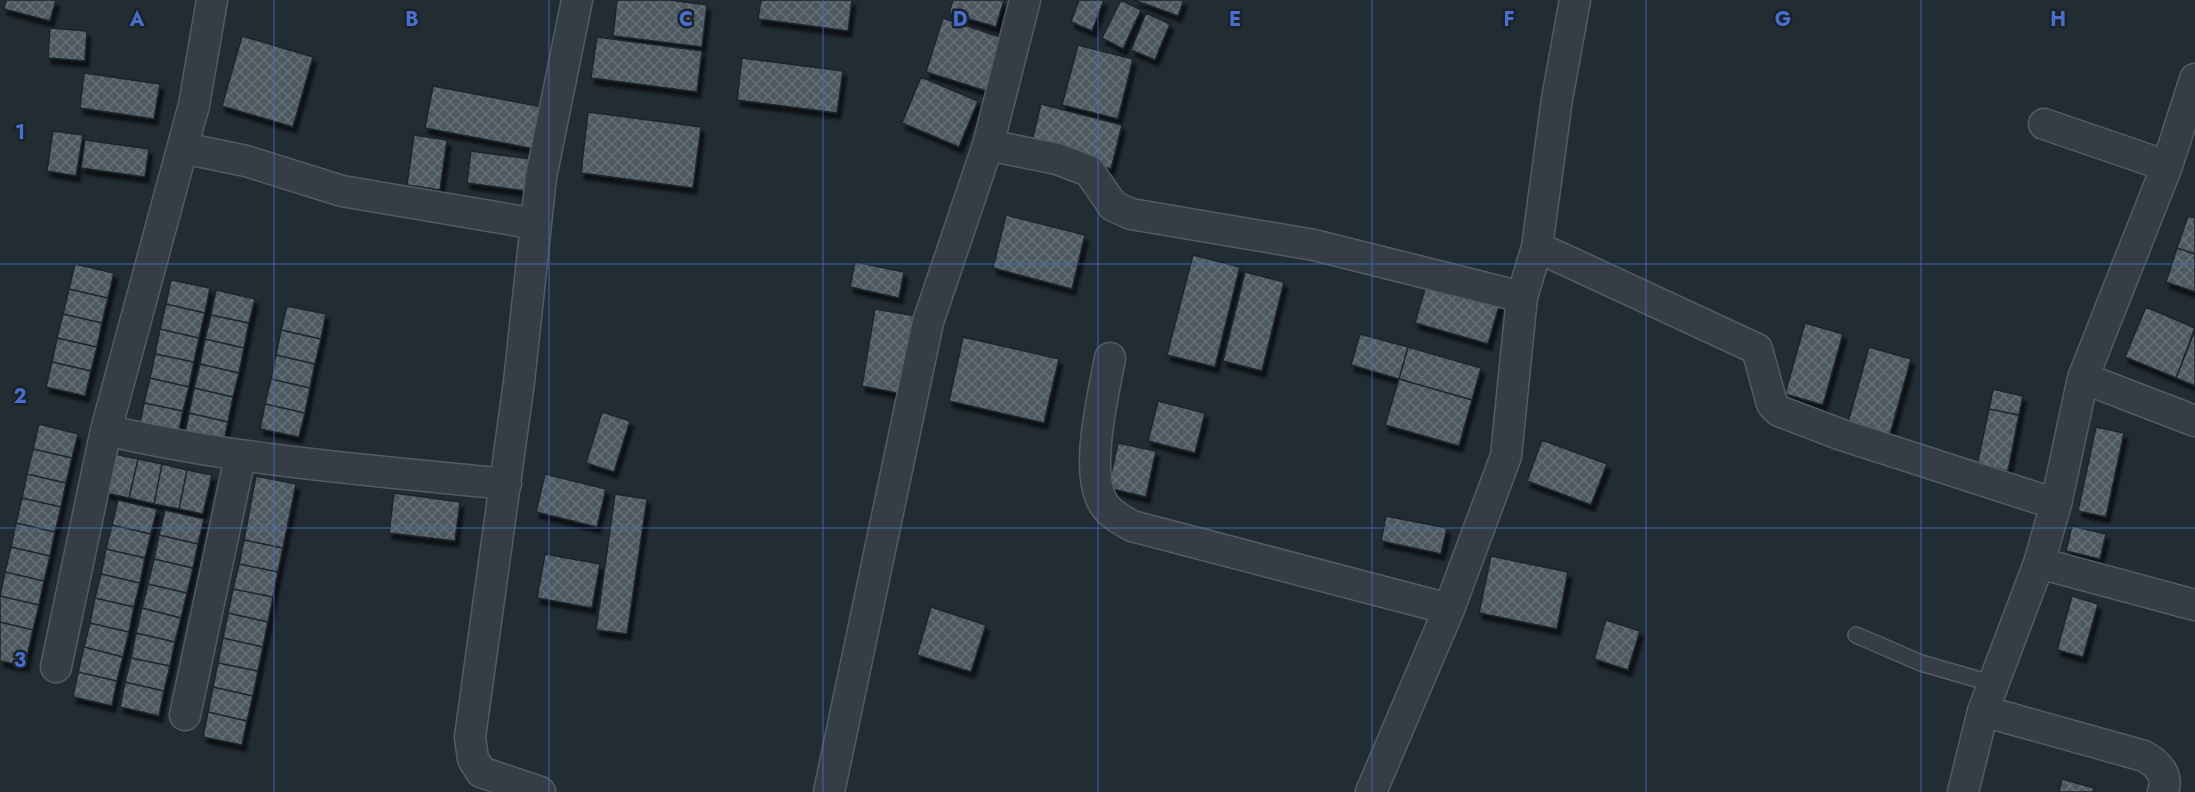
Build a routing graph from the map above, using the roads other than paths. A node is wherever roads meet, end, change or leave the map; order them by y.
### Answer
1 (212, 0) edge
2 (577, 0) edge
3 (1025, 0) edge
4 (1575, 0) edge
5 (2195, 78) edge
6 (2044, 123) dead end
7 (988, 145) junction
8 (183, 148) junction
9 (2167, 166) junction
10 (536, 224) junction
11 (1536, 247) junction
12 (1522, 297) junction
13 (1110, 358) dead end
14 (2083, 378) junction
15 (2195, 421) edge
16 (106, 430) junction
17 (240, 457) junction
18 (506, 484) junction
19 (2056, 504) junction
20 (2039, 563) junction
21 (2195, 606) edge
22 (1449, 609) junction
23 (1856, 635) dead end
24 (56, 667) dead end
25 (1988, 698) junction
26 (185, 715) dead end
27 (540, 792) edge
28 (829, 792) edge
29 (1371, 792) edge
30 (1963, 792) edge
31 (2163, 792) edge

1 - 8 street
2 - 10 street
3 - 7 street
4 - 11 street
5 - 9 street
6 - 9 street
7 - 12 street
7 - 28 street
8 - 10 street
8 - 16 street
9 - 14 street
10 - 18 street
11 - 12 street
11 - 19 street
12 - 22 street
13 - 22 street
14 - 15 street
14 - 19 street
16 - 17 street
16 - 24 street
17 - 18 street
17 - 26 street
18 - 27 street
19 - 20 street
20 - 21 street
20 - 25 street
22 - 29 street
23 - 25 lane
25 - 30 street
25 - 31 street

